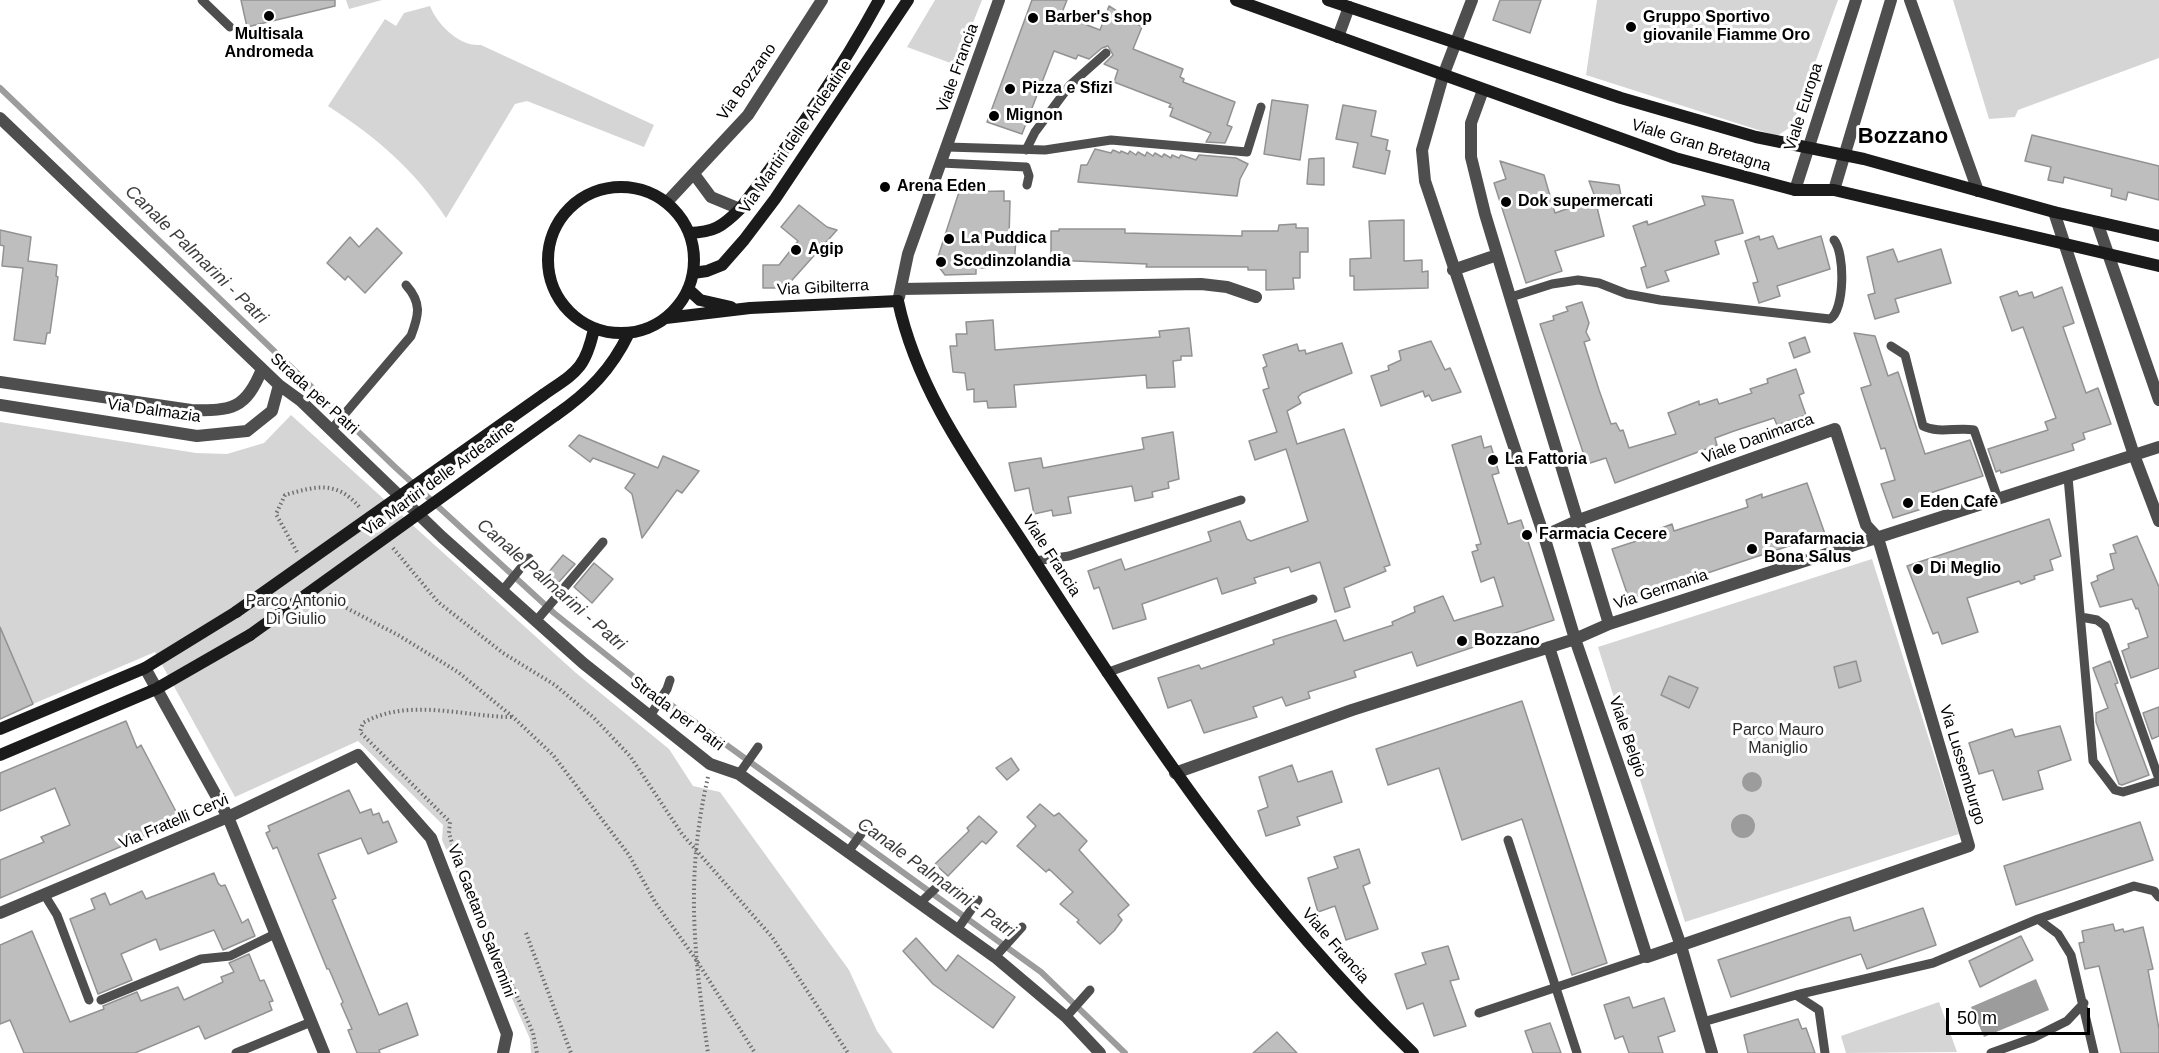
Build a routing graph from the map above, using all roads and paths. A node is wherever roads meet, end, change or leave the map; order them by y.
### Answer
1 (202, 0) edge
2 (822, 0) edge
3 (879, 0) edge
4 (908, 0) edge
5 (999, 0) edge
6 (1236, 0) edge
7 (1328, 0) edge
8 (1472, 0) edge
9 (1856, 0) edge
10 (1891, 0) edge
11 (1910, 0) edge
12 (1349, 7) junction
13 (230, 27) dead end
14 (1338, 37) junction
15 (1457, 45) junction
16 (1106, 53) dead end
17 (1443, 76) junction
18 (1483, 90) junction
19 (1261, 107) dead end
20 (0, 118) edge
21 (947, 147) junction
22 (1807, 148) junction
23 (1026, 150) junction
24 (1843, 155) junction
25 (941, 163) junction
26 (694, 174) junction
27 (1027, 185) dead end
28 (1795, 190) junction
29 (1834, 190) junction
30 (1978, 191) junction
31 (667, 202) junction
32 (740, 209) junction
33 (2054, 212) junction
34 (2097, 222) junction
35 (689, 233) junction
36 (2159, 236) edge
37 (1834, 240) dead end
38 (2065, 244) junction
39 (2109, 254) junction
40 (1497, 255) junction
41 (2159, 266) edge
42 (1453, 270) junction
43 (693, 273) junction
44 (406, 285) dead end
45 (688, 289) junction
46 (900, 295) junction
47 (1256, 297) dead end
48 (1510, 297) junction
49 (750, 308) junction
50 (666, 318) junction
51 (594, 329) junction
52 (629, 333) junction
53 (1891, 346) dead end
54 (262, 369) junction
55 (0, 382) edge
56 (279, 385) junction
57 (2159, 400) edge
58 (0, 405) edge
59 (331, 430) junction
60 (2159, 447) edge
61 (2134, 455) junction
62 (2068, 477) junction
63 (1998, 499) junction
64 (1241, 500) dead end
65 (361, 510) dead end
66 (1579, 520) junction
67 (2159, 521) edge
68 (1544, 536) junction
69 (1878, 538) junction
70 (603, 542) dead end
71 (392, 546) dead end
72 (301, 558) dead end
73 (529, 558) dead end
74 (1035, 561) junction
75 (505, 587) junction
76 (324, 589) dead end
77 (1313, 599) dead end
78 (2081, 617) junction
79 (541, 618) junction
80 (1609, 624) junction
81 (1575, 639) junction
82 (1549, 647) junction
83 (145, 668) junction
84 (1106, 673) junction
85 (669, 685) dead end
86 (156, 689) junction
87 (650, 716) junction
88 (513, 717) junction
89 (0, 729) edge
90 (756, 751) dead end
91 (0, 755) edge
92 (358, 755) joint
93 (710, 764) junction
94 (741, 771) junction
95 (1175, 773) junction
96 (2159, 780) edge
97 (228, 817) junction
98 (864, 830) dead end
99 (1508, 840) dead end
100 (694, 846) junction
101 (848, 852) junction
102 (937, 885) dead end
103 (44, 894) junction
104 (2159, 897) edge
105 (978, 900) dead end
106 (922, 901) junction
107 (0, 913) edge
108 (2038, 919) junction
109 (959, 927) junction
110 (1022, 927) dead end
111 (275, 933) junction
112 (526, 933) dead end
113 (1681, 946) junction
114 (997, 955) junction
115 (1647, 957) junction
116 (695, 958) junction
117 (1557, 987) junction
118 (1090, 990) dead end
119 (1796, 995) junction
120 (89, 1000) dead end
121 (101, 1000) dead end
122 (2084, 1003) junction
123 (1479, 1013) dead end
124 (1069, 1014) junction
125 (311, 1022) junction
126 (1703, 1022) junction
127 (236, 1053) edge
128 (324, 1053) edge
129 (503, 1053) edge
130 (537, 1053) edge
131 (571, 1053) edge
132 (708, 1053) edge
133 (754, 1053) edge
134 (848, 1053) edge
135 (1100, 1053) edge
136 (1413, 1053) edge
137 (1577, 1053) edge
138 (1712, 1053) edge
139 (1825, 1053) edge
140 (1990, 1053) edge
141 (2094, 1053) edge

1 - 13 lane
2 - 26 street, Via Bozzano
3 - 32 street, Via Martiri delle Ardeatine
4 - 43 street, Via Martiri delle Ardeatine
5 - 21 street, Viale Francia
6 - 14 street, Viale Gran Bretagna
7 - 12 street, Viale Gran Bretagna
8 - 15 street, Viale Belgio
9 - 22 street, Viale Europa
10 - 24 street
11 - 30 street
12 - 14 street
12 - 15 street, Viale Gran Bretagna
14 - 17 street, Viale Gran Bretagna
15 - 17 street, Viale Belgio
15 - 22 street, Viale Gran Bretagna
16 - 23 lane
17 - 18 street, Viale Gran Bretagna
17 - 42 street, Viale Belgio
18 - 28 street, Viale Gran Bretagna
18 - 40 street
19 - 23 lane
20 - 54 street, Strada per Patri
21 - 23 lane
21 - 25 street, Viale Francia
22 - 24 street, Viale Gran Bretagna
22 - 28 street, Viale Europa
24 - 29 street
24 - 30 street, Viale Gran Bretagna
25 - 27 lane
25 - 46 street, Viale Francia
26 - 31 street, Via Bozzano
26 - 32 street
28 - 29 street, Viale Gran Bretagna
29 - 38 street, Viale Gran Bretagna
30 - 33 street, Viale Gran Bretagna
31 - 35 street
31 - 51 street
32 - 35 street, Via Martiri delle Ardeatine
33 - 34 street, Viale Gran Bretagna
33 - 38 street
34 - 36 street, Viale Gran Bretagna
34 - 39 street
35 - 43 street
37 - 48 lane
38 - 39 street, Viale Gran Bretagna
38 - 61 street
39 - 41 street, Viale Gran Bretagna
39 - 57 street
40 - 42 street
40 - 48 street
42 - 68 street, Viale Belgio
43 - 45 street
44 - 59 lane
45 - 49 street, Via Gibilterra
45 - 50 street
46 - 47 street
46 - 49 street, Via Gibilterra
46 - 74 street, Viale Francia
48 - 66 street
49 - 50 street, Via Gibilterra
50 - 52 street
51 - 52 street
51 - 83 street, Via Martiri delle Ardeatine, bridge
52 - 86 street, Via Martiri delle Ardeatine, bridge
53 - 63 lane
54 - 55 street, Via Dalmazia
54 - 56 street, Strada per Patri
56 - 58 street, Via Dalmazia
56 - 59 street, Strada per Patri
59 - 75 street, Strada per Patri
60 - 61 street, Via Germania
61 - 62 street, Via Germania
61 - 67 street
62 - 63 street, Via Germania
62 - 78 lane
63 - 69 street, Via Germania
64 - 74 lane
65 - 72 path
66 - 68 street
66 - 69 street, Viale Danimarca
66 - 80 street
68 - 81 street, Viale Belgio
69 - 80 street, Via Germania
69 - 113 street, Via Lussemburgo
70 - 79 lane
71 - 100 path
73 - 75 lane
74 - 84 street, Viale Francia
75 - 79 street, Strada per Patri
76 - 88 path
77 - 84 lane
78 - 96 lane
78 - 96 lane
79 - 87 street, Strada per Patri
80 - 81 street, Via Germania
81 - 82 street, Via Germania
81 - 113 street, Viale Belgio
82 - 95 street, Via Germania
82 - 115 street
83 - 86 street
83 - 89 street, Via Martiri delle Ardeatine
84 - 95 street, Viale Francia
85 - 87 lane
86 - 91 street, Via Martiri delle Ardeatine
86 - 97 street
87 - 93 street, Strada per Patri
88 - 116 path
88 - 130 path
90 - 94 lane
92 - 97 street, Via Fratelli Cervi
92 - 129 street, Via Gaetano Salvemini
93 - 94 street, Strada per Patri
93 - 100 path
94 - 101 street, Strada per Patri
95 - 136 street, Viale Francia
97 - 103 street, Via Fratelli Cervi
97 - 111 street
98 - 101 lane
99 - 117 lane
100 - 116 path
100 - 134 path
101 - 106 street, Strada per Patri
102 - 106 lane
103 - 107 street, Via Fratelli Cervi
103 - 120 lane
104 - 108 lane
105 - 109 lane
106 - 109 street, Strada per Patri
108 - 119 lane
108 - 122 lane
109 - 114 street, Strada per Patri
110 - 114 lane
111 - 121 lane
111 - 125 street
112 - 131 path
113 - 115 street
113 - 126 street, Viale Belgio
114 - 124 street, Strada per Patri
115 - 117 lane
116 - 132 path
116 - 133 path
117 - 123 lane
117 - 137 lane
118 - 124 lane
119 - 126 lane
119 - 139 lane
122 - 140 lane
122 - 141 lane
124 - 135 street, Strada per Patri
125 - 127 lane
125 - 128 street
126 - 138 street, Viale Belgio

